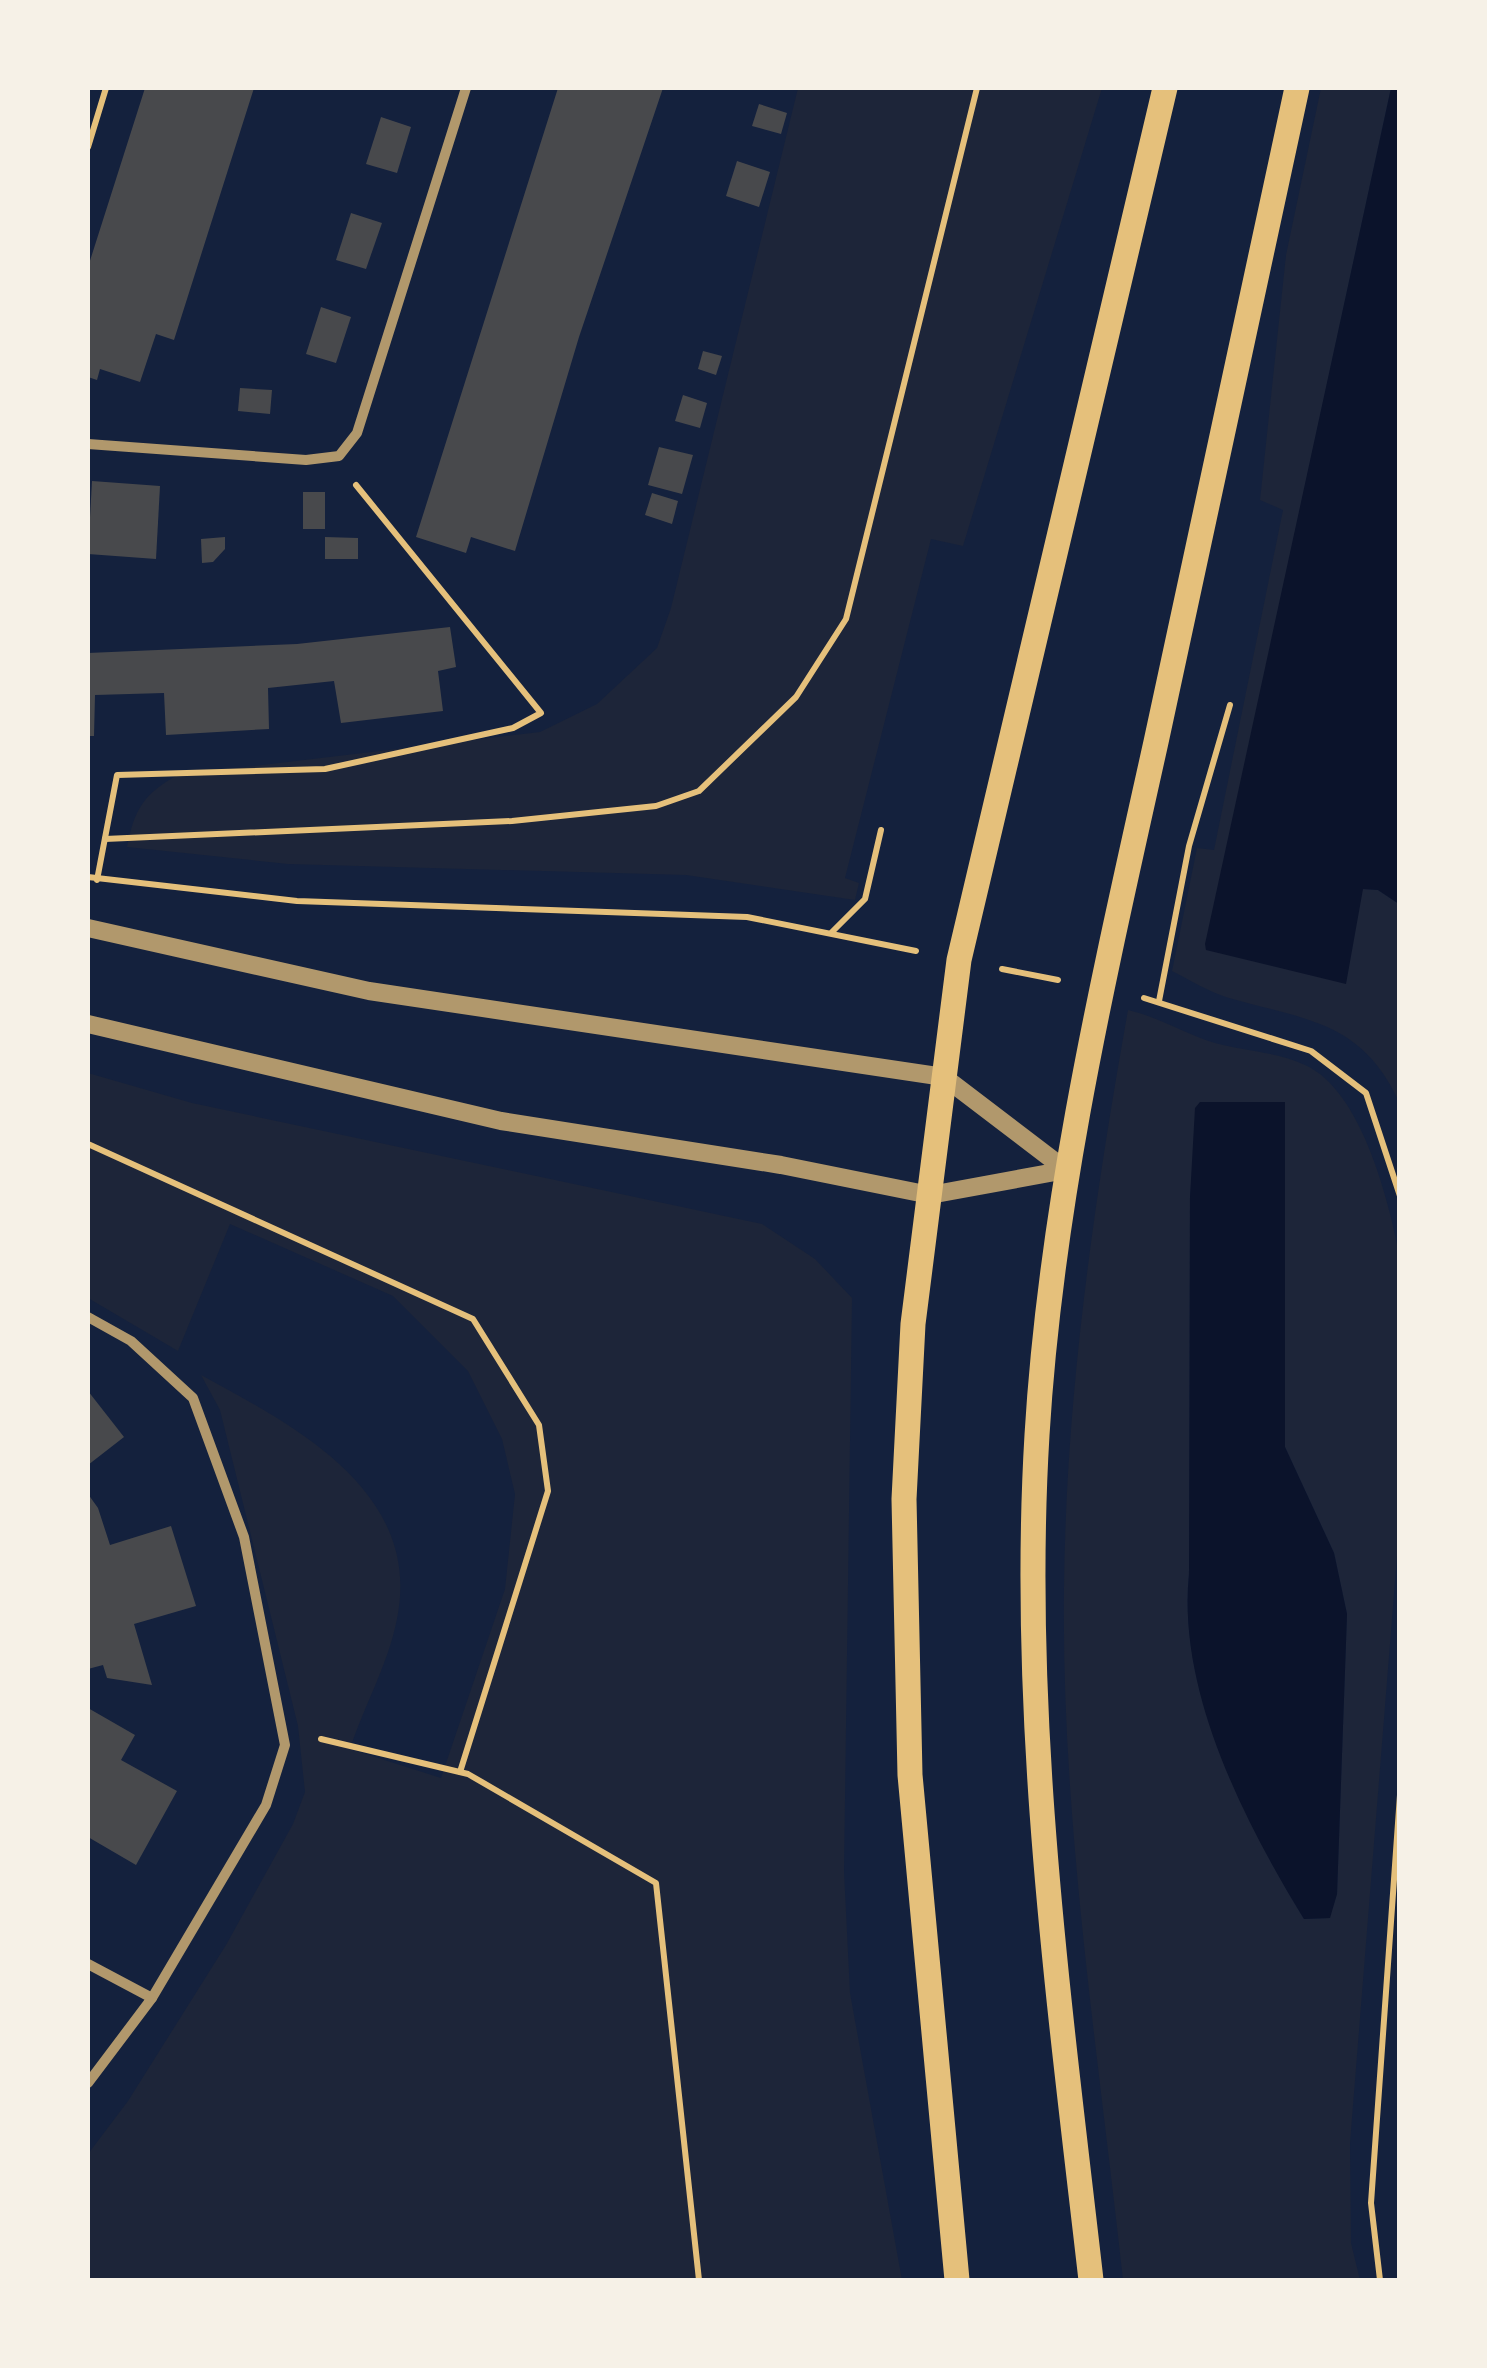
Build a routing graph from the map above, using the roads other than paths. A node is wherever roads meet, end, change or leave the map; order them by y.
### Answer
1 (466, 88) edge
2 (1164, 88) edge
3 (1297, 88) edge
4 (88, 444) edge
5 (88, 928) edge
6 (88, 1024) edge
7 (944, 1077) junction
8 (1066, 1170) junction
9 (930, 1195) junction
10 (88, 1317) edge
11 (88, 1964) edge
12 (152, 1998) junction
13 (88, 2083) edge
14 (956, 2280) edge
15 (1091, 2280) edge

1 - 4 street
2 - 7 main road
3 - 8 main road
5 - 7 street
6 - 9 street
7 - 8 street
7 - 9 main road
8 - 9 street
8 - 15 main road
9 - 14 main road
10 - 12 street
11 - 12 street
12 - 13 street

